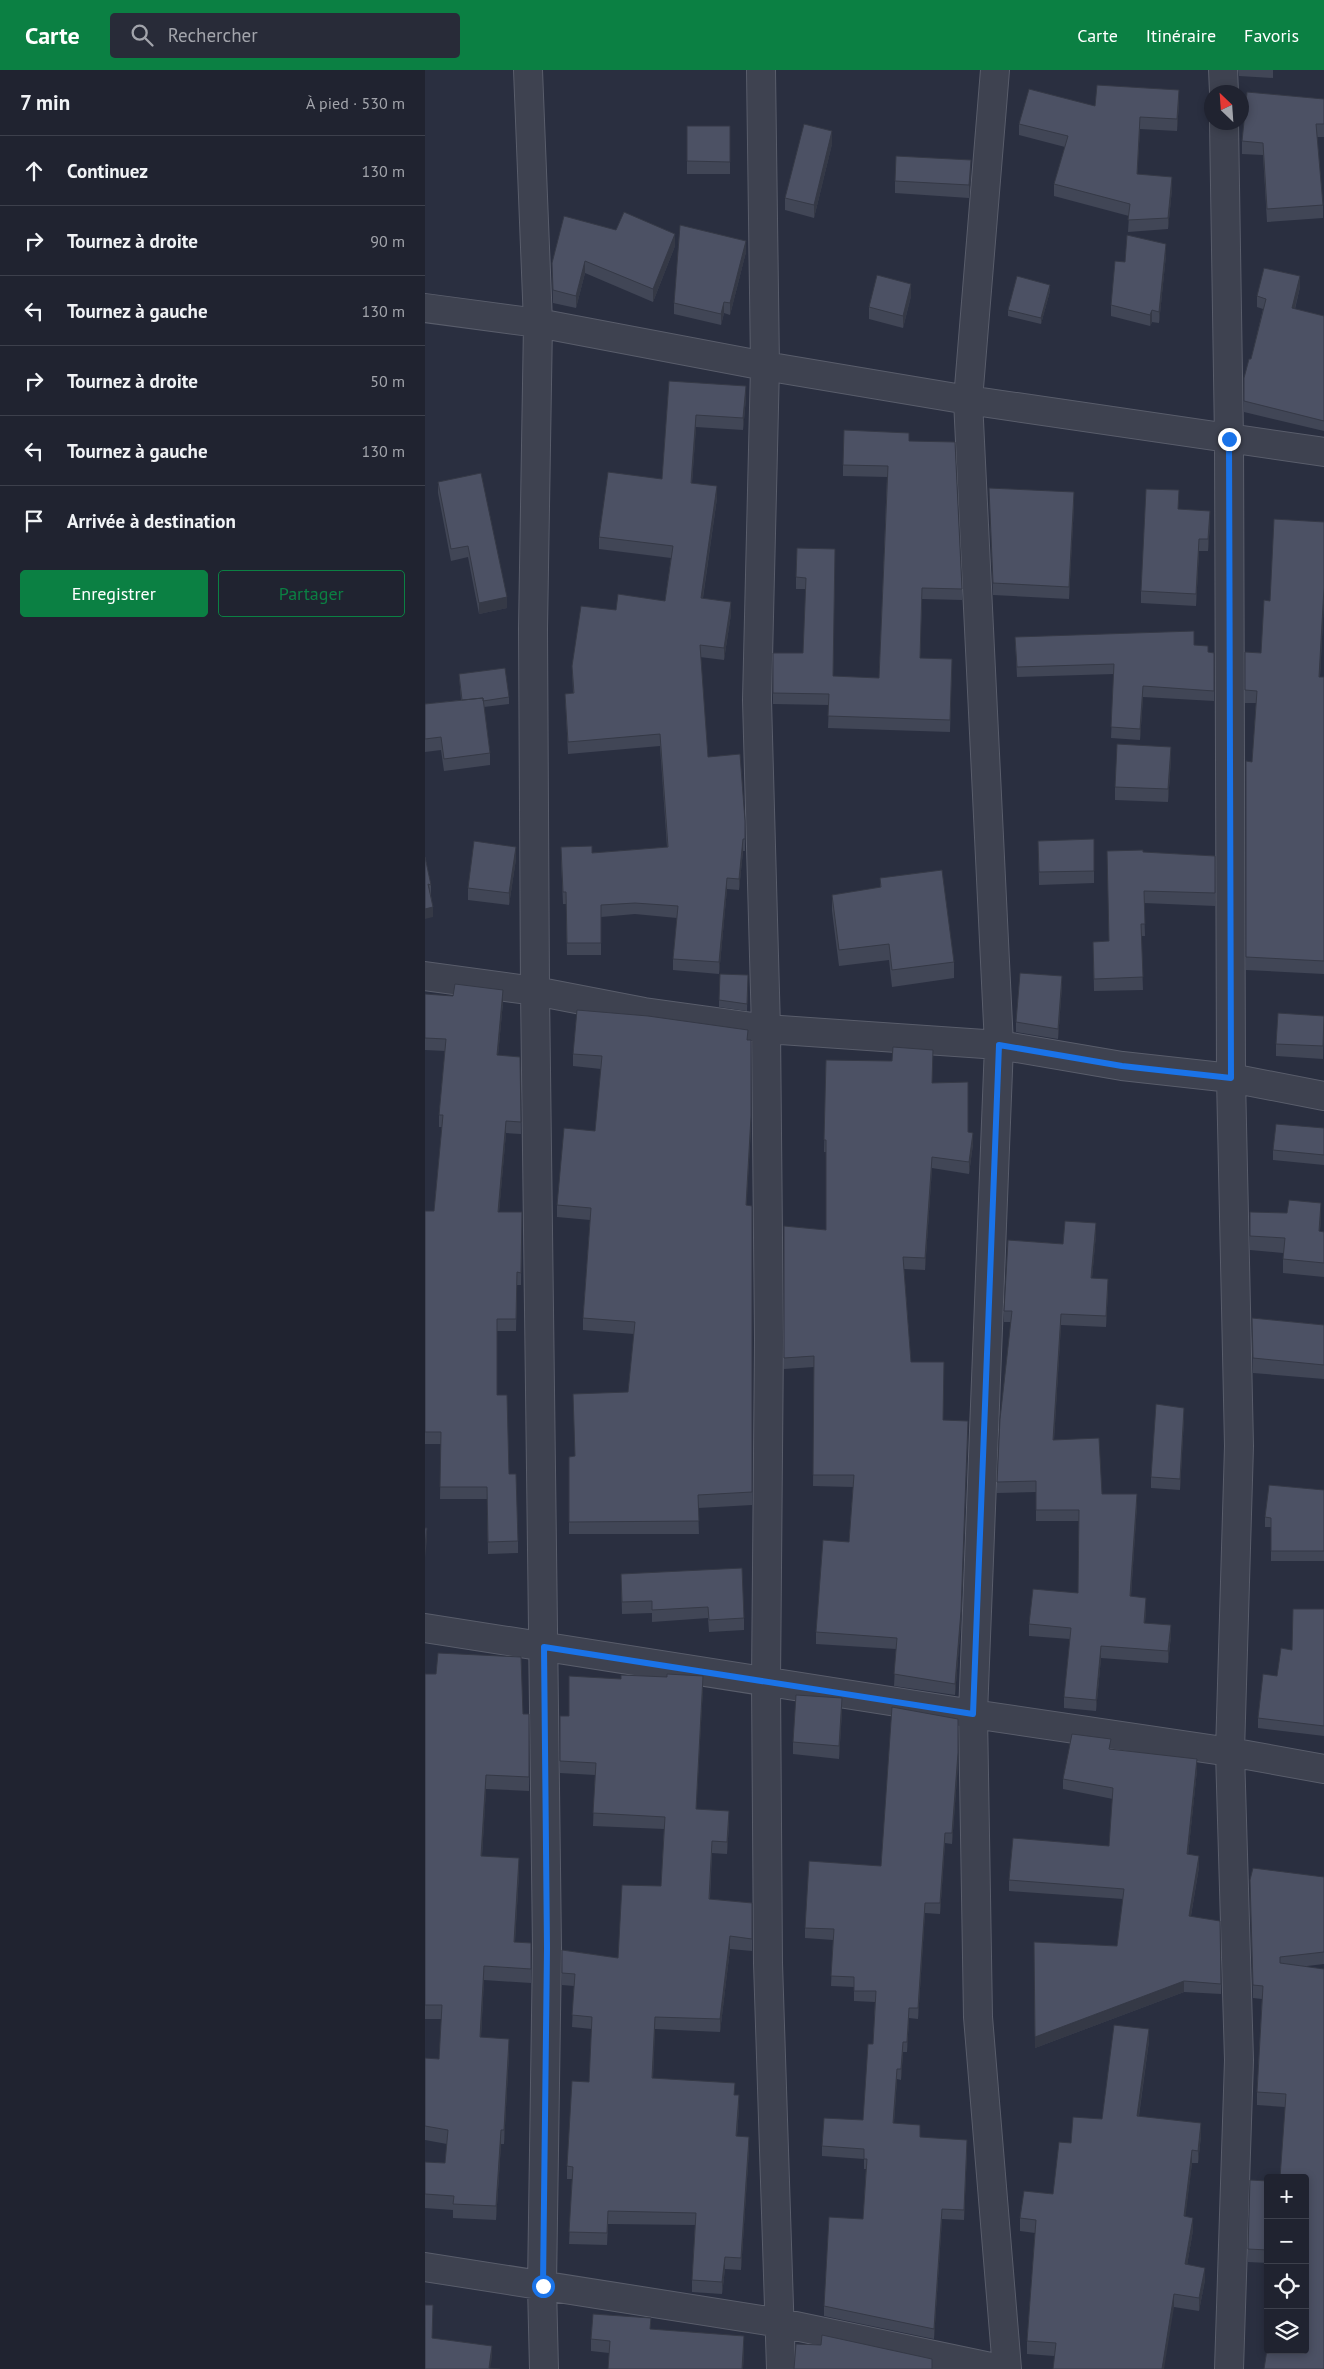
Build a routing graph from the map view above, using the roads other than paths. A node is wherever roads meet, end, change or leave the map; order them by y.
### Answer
1 (528, 70) edge
2 (761, 70) edge
3 (995, 70) edge
4 (1223, 70) edge
5 (1223, 85) edge
6 (1224, 130) edge
7 (425, 308) edge
8 (538, 323) junction
9 (765, 366) junction
10 (968, 400) junction
11 (1229, 439) junction
12 (1324, 452) edge
13 (425, 976) edge
14 (535, 991) junction
15 (766, 1029) junction
16 (999, 1045) junction
17 (1231, 1078) junction
18 (1324, 1096) edge
19 (425, 1628) edge
20 (544, 1647) junction
21 (766, 1682) junction
22 (973, 1714) junction
23 (1230, 1752) junction
24 (1324, 1769) edge
25 (425, 2267) edge
26 (543, 2286) junction
27 (781, 2324) junction
28 (544, 2369) edge
29 (781, 2369) edge
30 (1000, 2369) edge
31 (1007, 2369) edge
32 (1229, 2369) edge

1 - 8 street
2 - 9 street
3 - 10 street
4 - 5 street
6 - 11 street
7 - 8 street
8 - 9 street
8 - 14 street
9 - 10 street
9 - 15 street
10 - 11 street
10 - 16 street
11 - 12 street
11 - 17 street
13 - 14 street
14 - 15 street
14 - 20 street
15 - 16 street
15 - 21 street
16 - 17 street
16 - 22 street
17 - 18 street
17 - 23 street
19 - 20 street
20 - 21 street
20 - 26 street
21 - 22 street
21 - 27 street
22 - 23 street
22 - 31 street
23 - 24 street
23 - 32 street
25 - 26 street
26 - 27 street
26 - 28 street
27 - 29 street
27 - 30 street

